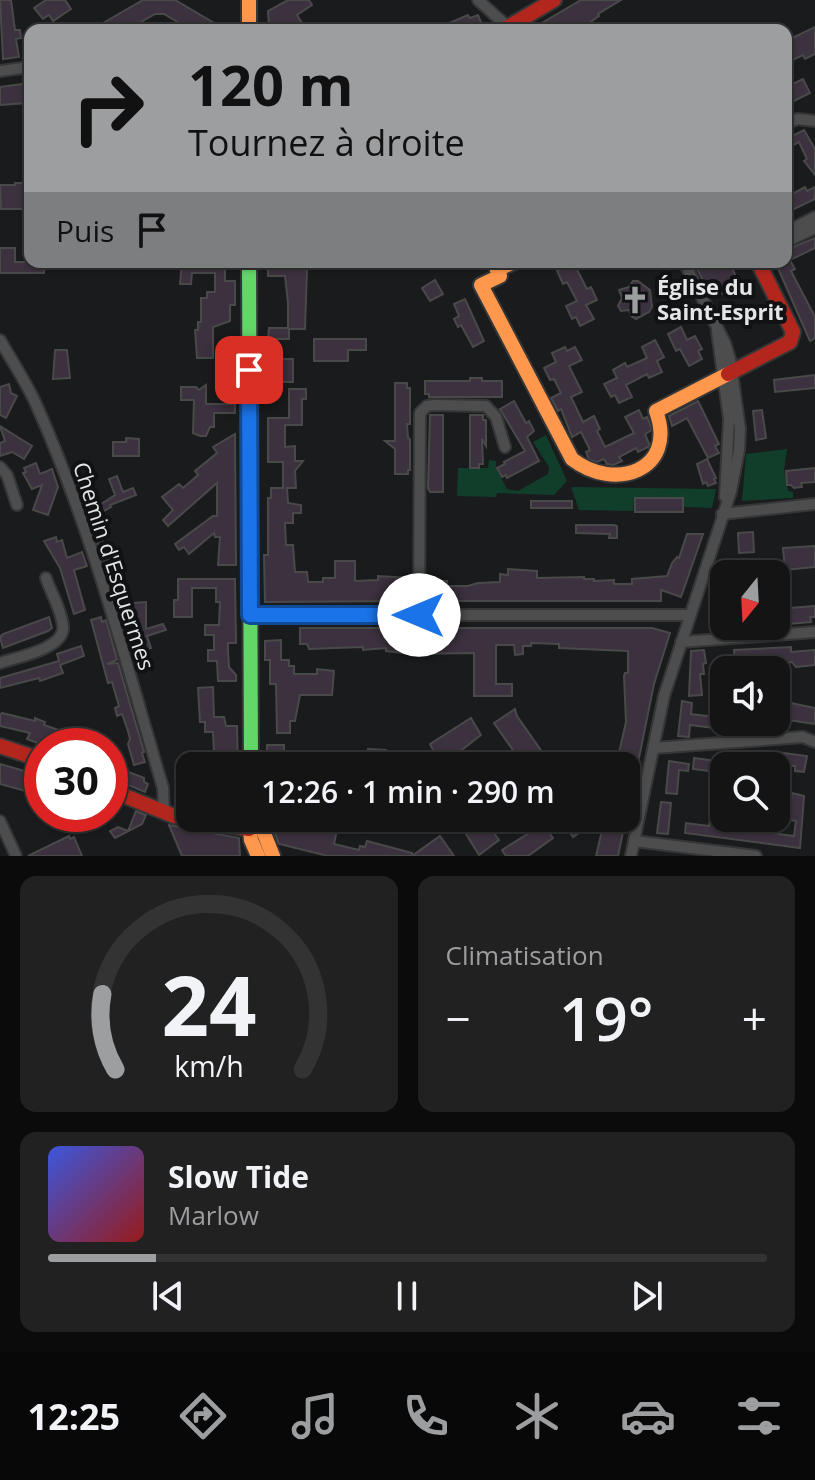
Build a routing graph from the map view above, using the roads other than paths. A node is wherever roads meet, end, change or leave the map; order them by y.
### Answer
1 (249, 0) edge
2 (478, 0) edge
3 (554, 0) edge
4 (249, 24) edge
5 (502, 24) edge
6 (513, 24) edge
7 (24, 68) edge
8 (0, 71) edge
9 (792, 121) edge
10 (815, 121) edge
11 (815, 217) edge
12 (815, 228) edge
13 (792, 229) edge
14 (792, 239) edge
15 (249, 268) edge
16 (496, 268) edge
17 (687, 268) edge
18 (761, 268) edge
19 (0, 340) edge
20 (728, 373) junction
21 (505, 447) dead end
22 (0, 467) edge
23 (815, 504) edge
24 (17, 505) dead end
25 (724, 509) junction
26 (46, 578) dead end
27 (250, 615) junction
28 (419, 615) junction
29 (690, 615) junction
30 (815, 632) edge
31 (681, 642) junction
32 (0, 663) edge
33 (815, 742) edge
34 (0, 746) edge
35 (654, 748) junction
36 (251, 752) edge
37 (24, 754) edge
38 (128, 798) edge
39 (164, 813) junction
40 (176, 814) edge
41 (0, 821) edge
42 (253, 832) edge
43 (255, 832) edge
44 (259, 832) edge
45 (634, 841) junction
46 (16, 856) edge
47 (258, 856) edge
48 (266, 856) edge
49 (273, 856) edge
50 (631, 856) edge
51 (756, 856) edge

1 - 4 street
2 - 5 street
3 - 6 street
7 - 8 street
9 - 10 street
11 - 13 street
12 - 14 street
15 - 27 street
16 - 20 street
17 - 20 street
18 - 20 street
19 - 39 street, Chemin d'Esquermes
20 - 25 street
21 - 28 street
22 - 24 street
23 - 25 street
25 - 29 street
26 - 32 street
27 - 28 street
27 - 36 street
28 - 29 street
29 - 31 street
30 - 31 street
31 - 35 street
33 - 35 street
34 - 37 street
35 - 45 street
38 - 39 street
39 - 40 street
41 - 46 street
42 - 47 street
43 - 48 street
44 - 49 street
45 - 50 street
45 - 51 street

